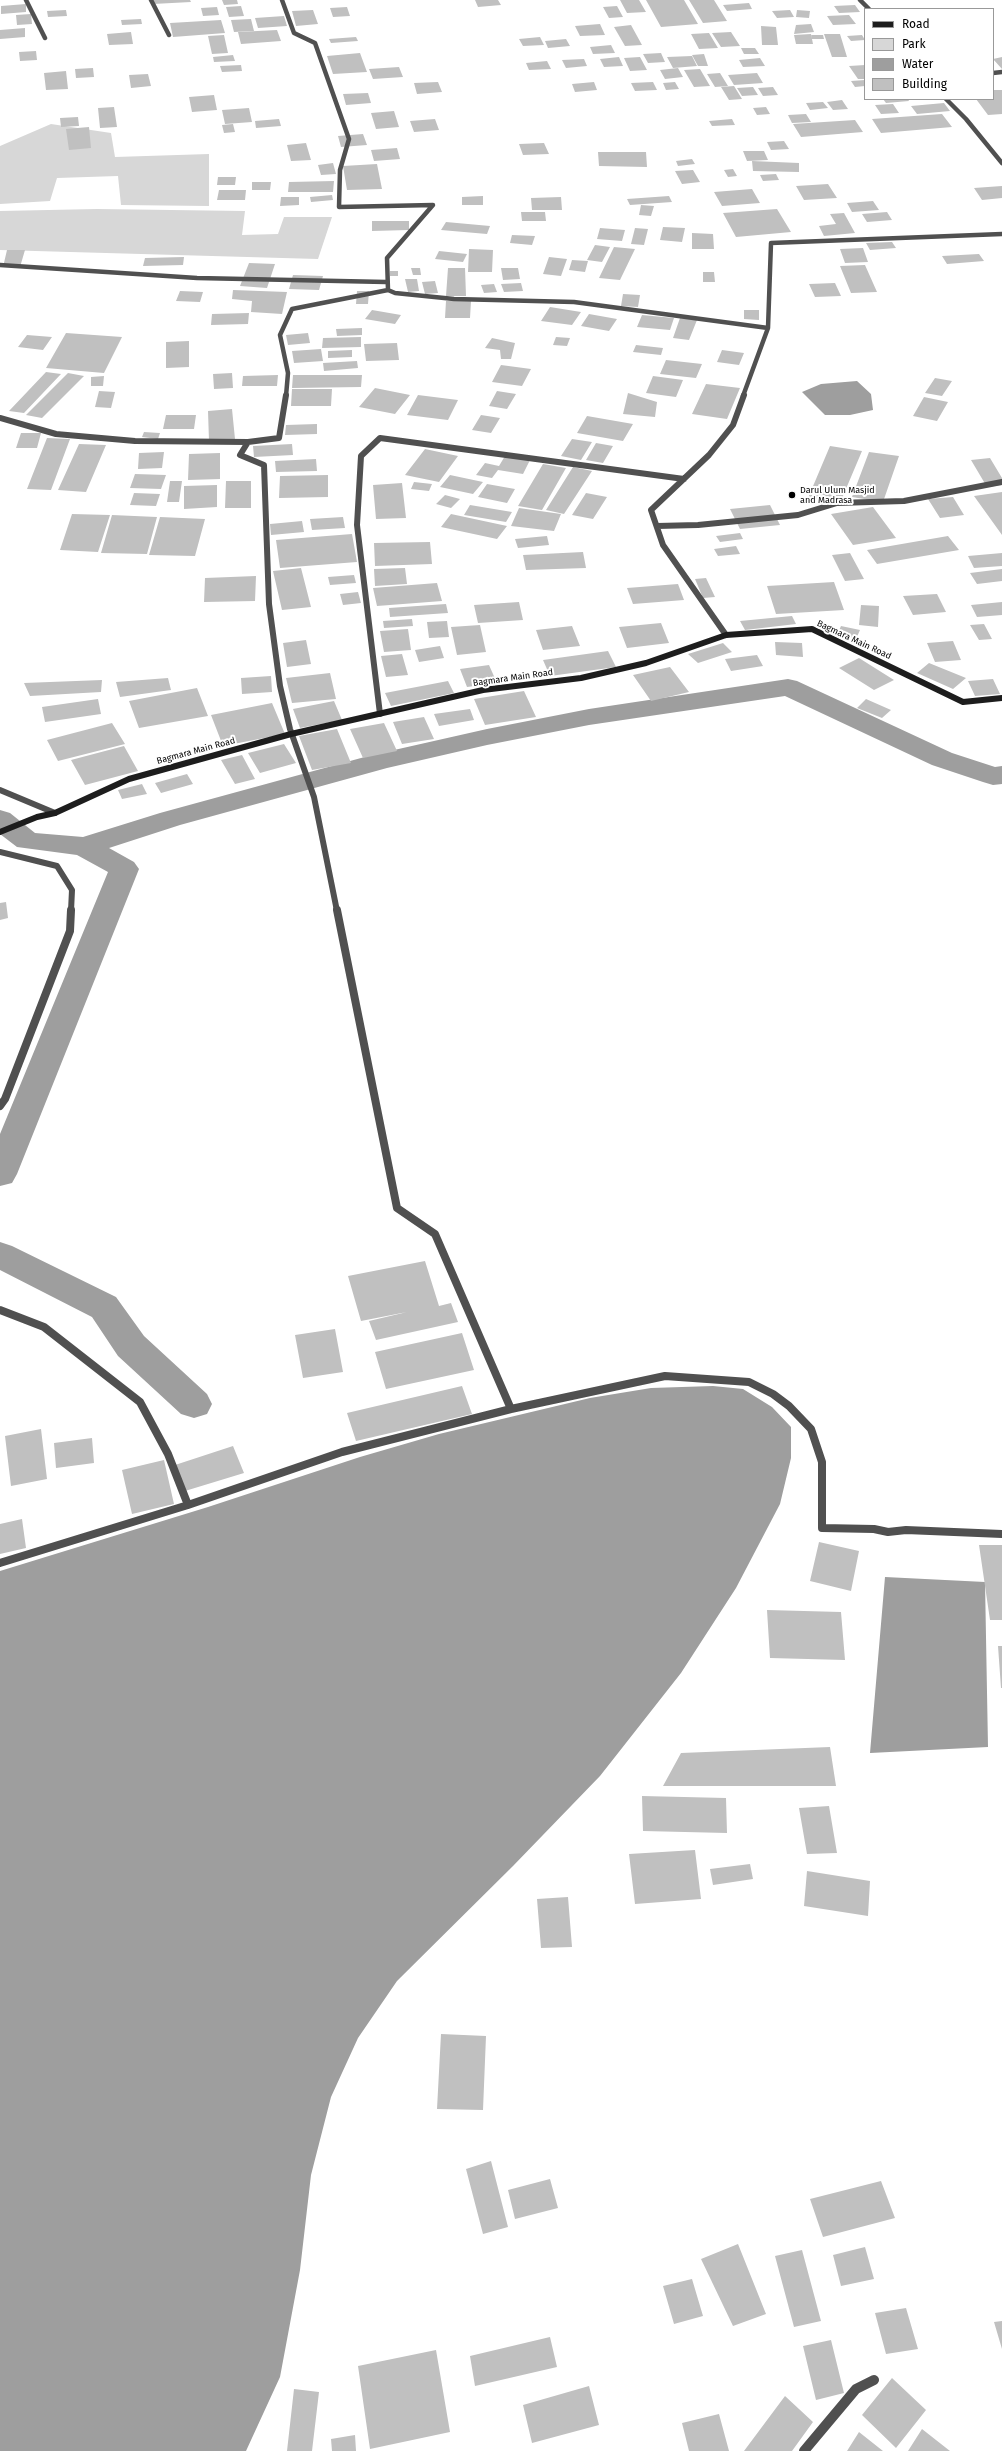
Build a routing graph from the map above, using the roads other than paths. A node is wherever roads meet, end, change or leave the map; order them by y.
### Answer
1 (26, 0) edge
2 (151, 0) edge
3 (282, 0) edge
4 (860, 0) edge
5 (868, 8) edge
6 (168, 35) dead end
7 (45, 38) dead end
8 (947, 100) edge
9 (1002, 163) edge
10 (1002, 234) edge
11 (0, 265) edge
12 (386, 282) junction
13 (388, 290) junction
14 (768, 328) junction
15 (0, 418) edge
16 (248, 442) junction
17 (684, 479) junction
18 (1002, 482) edge
19 (657, 526) junction
20 (726, 635) junction
21 (1002, 698) edge
22 (380, 714) junction
23 (291, 734) junction
24 (0, 790) edge
25 (55, 813) junction
26 (0, 832) edge
27 (0, 852) edge
28 (0, 1106) edge
29 (0, 1310) edge
30 (511, 1409) junction
31 (188, 1505) junction
32 (1002, 1534) edge
33 (0, 1563) edge
34 (874, 2380) dead end
35 (804, 2451) edge

1 - 7 street
2 - 6 street
3 - 12 street
4 - 5 street
8 - 9 street
10 - 14 street
11 - 12 street
12 - 13 street
13 - 14 street
13 - 16 street
14 - 17 street
15 - 16 street
16 - 23 street
17 - 19 street
17 - 22 street
18 - 19 street
19 - 20 street
20 - 21 street, Bagmara Main Road
20 - 22 street, Bagmara Main Road
22 - 23 street, Bagmara Main Road
23 - 25 street, Bagmara Main Road
23 - 30 street
24 - 25 street
25 - 26 street, Bagmara Main Road
27 - 28 street
29 - 31 street
30 - 31 street
30 - 32 street
31 - 33 street
34 - 35 street

